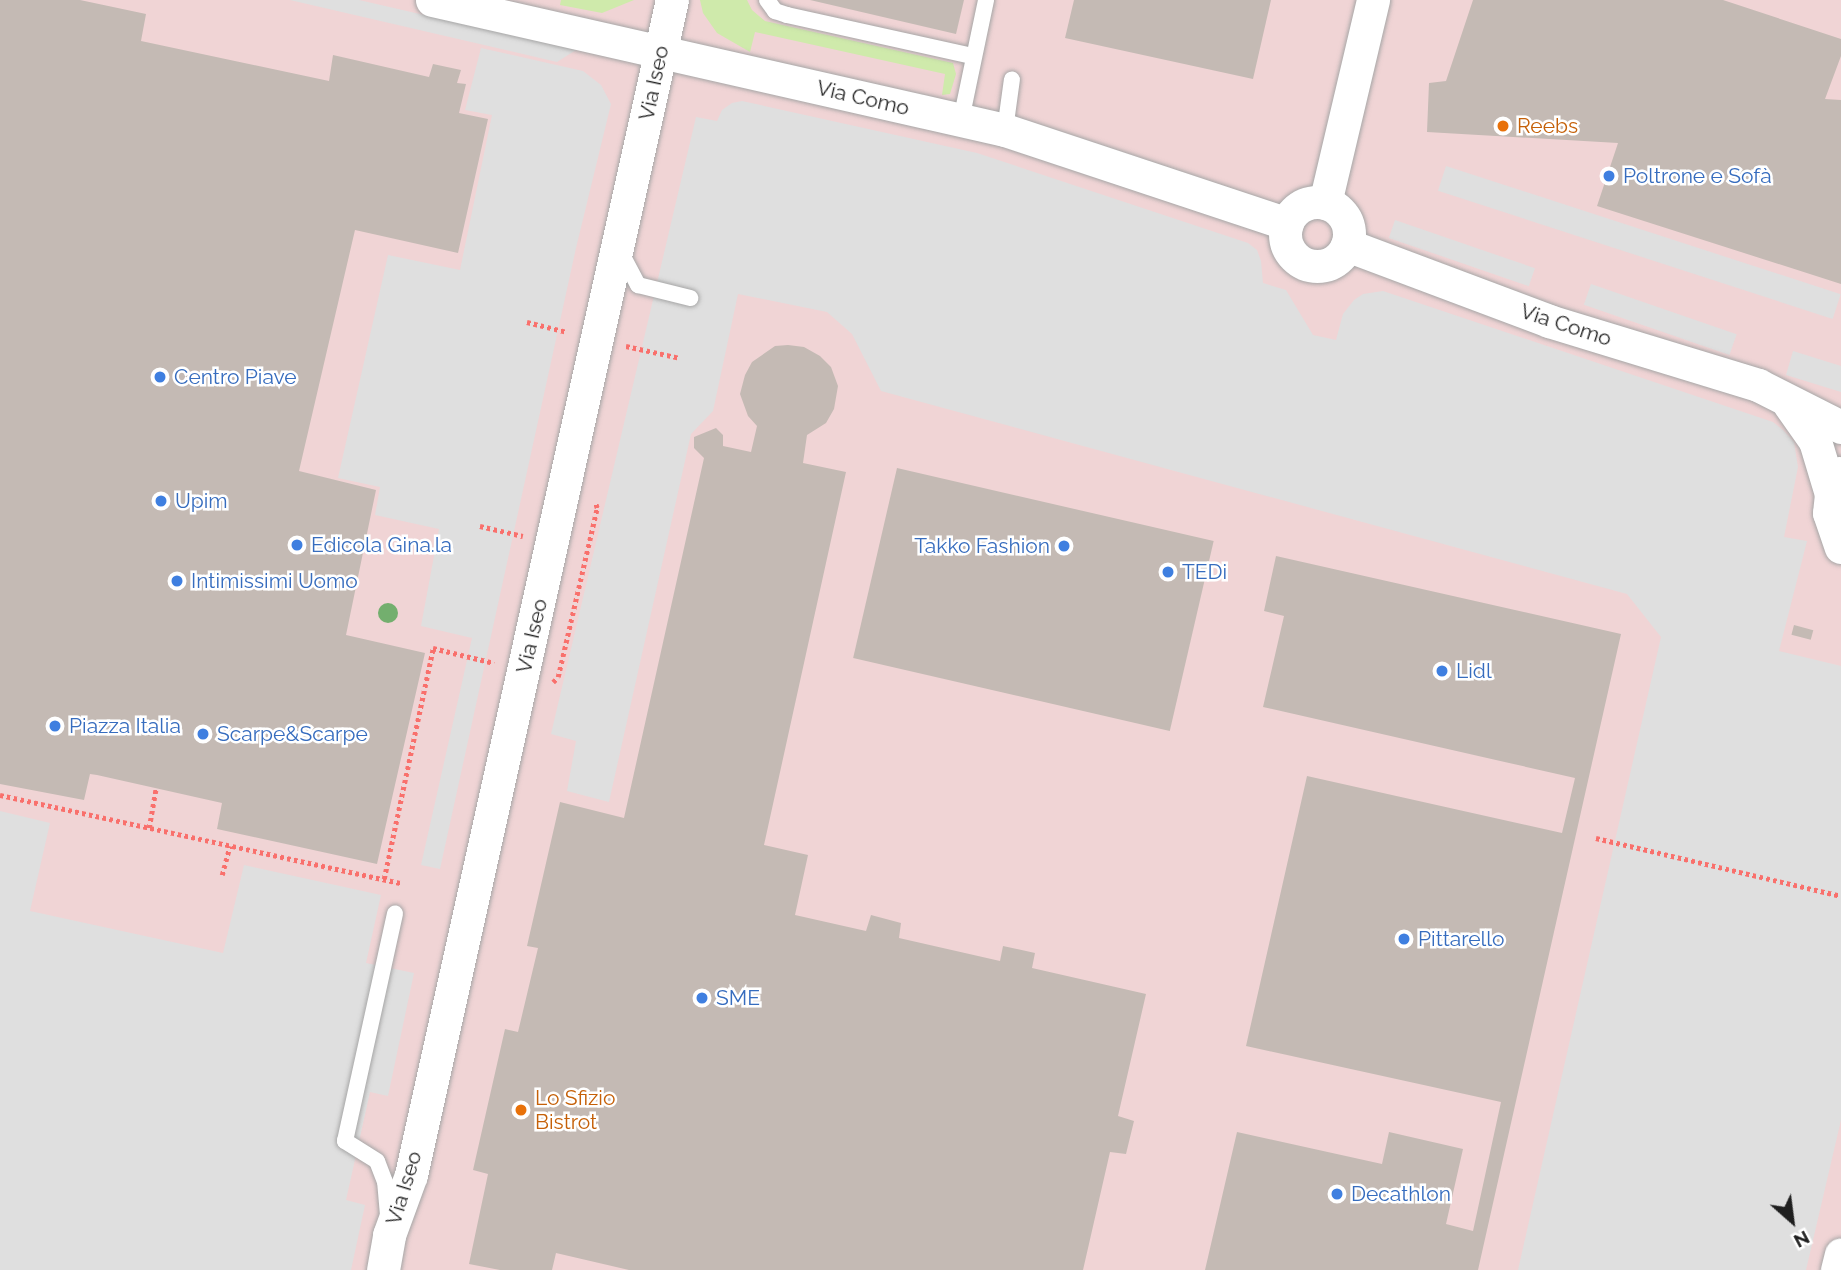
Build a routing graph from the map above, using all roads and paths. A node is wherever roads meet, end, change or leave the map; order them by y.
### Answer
1 (432, 0) edge
2 (672, 0) edge
3 (767, 0) edge
4 (986, 0) edge
5 (1373, 0) edge
6 (660, 52) junction
7 (972, 56) junction
8 (1012, 79) dead end
9 (961, 120) junction
10 (1005, 130) junction
11 (1325, 204) junction
12 (1287, 224) junction
13 (1347, 245) junction
14 (618, 247) junction
15 (690, 298) dead end
16 (1786, 399) junction
17 (1841, 428) edge
18 (1836, 482) edge
19 (480, 526) dead end
20 (527, 537) dead end
21 (1841, 547) edge
22 (498, 664) dead end
23 (156, 788) dead end
24 (0, 795) edge
25 (149, 828) junction
26 (1596, 838) dead end
27 (230, 845) junction
28 (222, 875) dead end
29 (384, 879) junction
30 (401, 883) dead end
31 (1841, 896) edge
32 (395, 913) dead end
33 (389, 1234) junction
34 (1841, 1254) edge
35 (383, 1270) edge
36 (1838, 1270) edge

1 - 6 street, Via Como
2 - 6 street, Via Iseo
3 - 7 lane
4 - 7 lane
5 - 11 street
6 - 9 street, Via Como
6 - 14 street, Via Iseo
7 - 9 lane
8 - 10 lane
9 - 10 street, Via Como
10 - 12 street, Via Como
11 - 12 street
11 - 13 street
12 - 13 street
13 - 16 street, Via Como
14 - 15 lane
14 - 33 street, Via Iseo
16 - 17 street, Via Como
16 - 18 street, Via Como
18 - 21 street, Via Como
19 - 20 path
22 - 29 path
23 - 25 path
24 - 25 path
25 - 27 path
26 - 31 path
27 - 28 path
27 - 29 path
29 - 30 path
32 - 33 lane
33 - 35 street, Via Iseo
34 - 36 street

